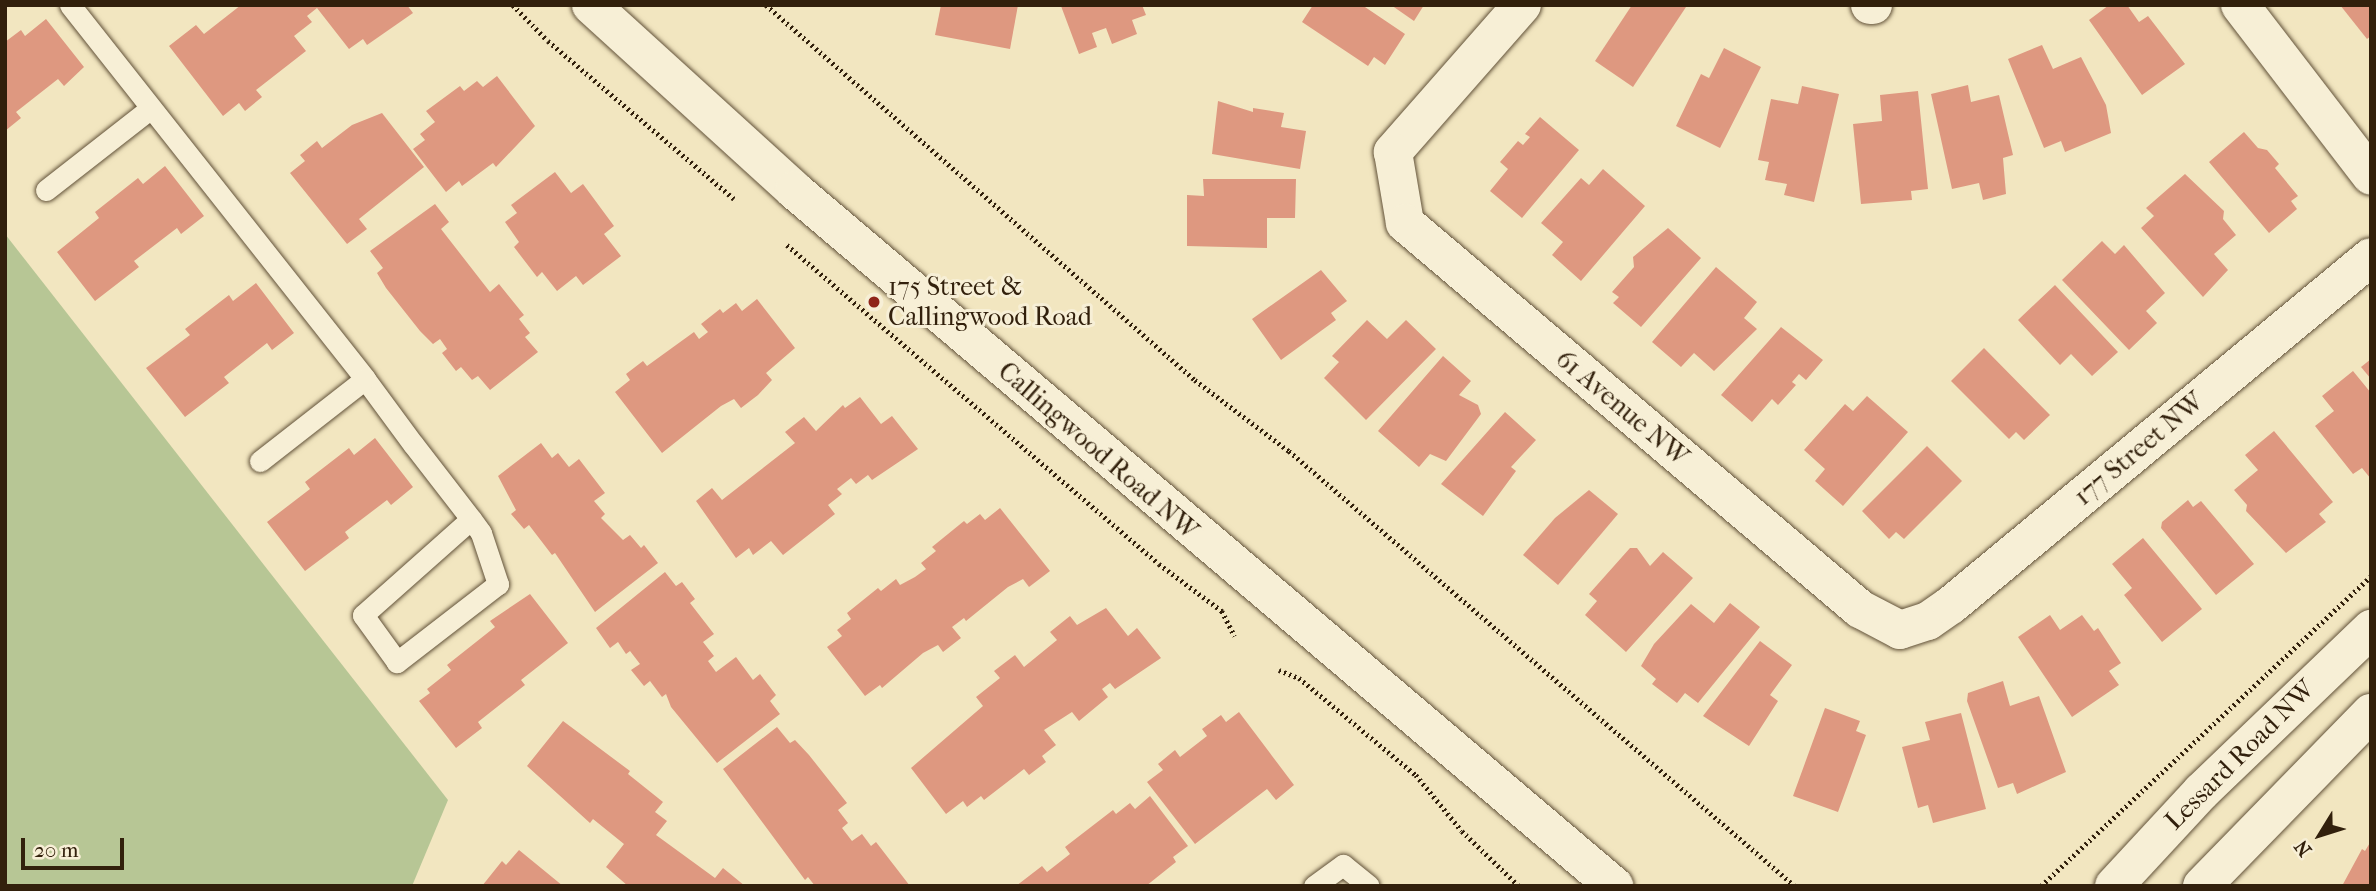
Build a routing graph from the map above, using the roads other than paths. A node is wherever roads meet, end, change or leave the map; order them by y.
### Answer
1 (70, 5) edge
2 (591, 5) edge
3 (1522, 5) edge
4 (2240, 5) edge
5 (151, 108) junction
6 (2371, 176) edge
7 (46, 190) dead end
8 (2371, 257) edge
9 (365, 379) junction
10 (260, 461) dead end
11 (471, 519) junction
12 (2371, 629) edge
13 (1900, 630) joint
14 (2371, 713) edge
15 (1314, 886) edge
16 (1369, 886) edge
17 (1614, 886) edge
18 (2114, 886) edge
19 (2202, 886) edge

1 - 5 lane
2 - 17 main road, Callingwood Road NW
3 - 13 main road, 61 Avenue NW
4 - 6 main road
5 - 7 lane
5 - 9 lane
8 - 13 main road, 177 Street NW
9 - 10 lane
9 - 11 lane
11 - 11 lane
12 - 18 main road, Lessard Road NW
14 - 19 main road
15 - 16 lane

